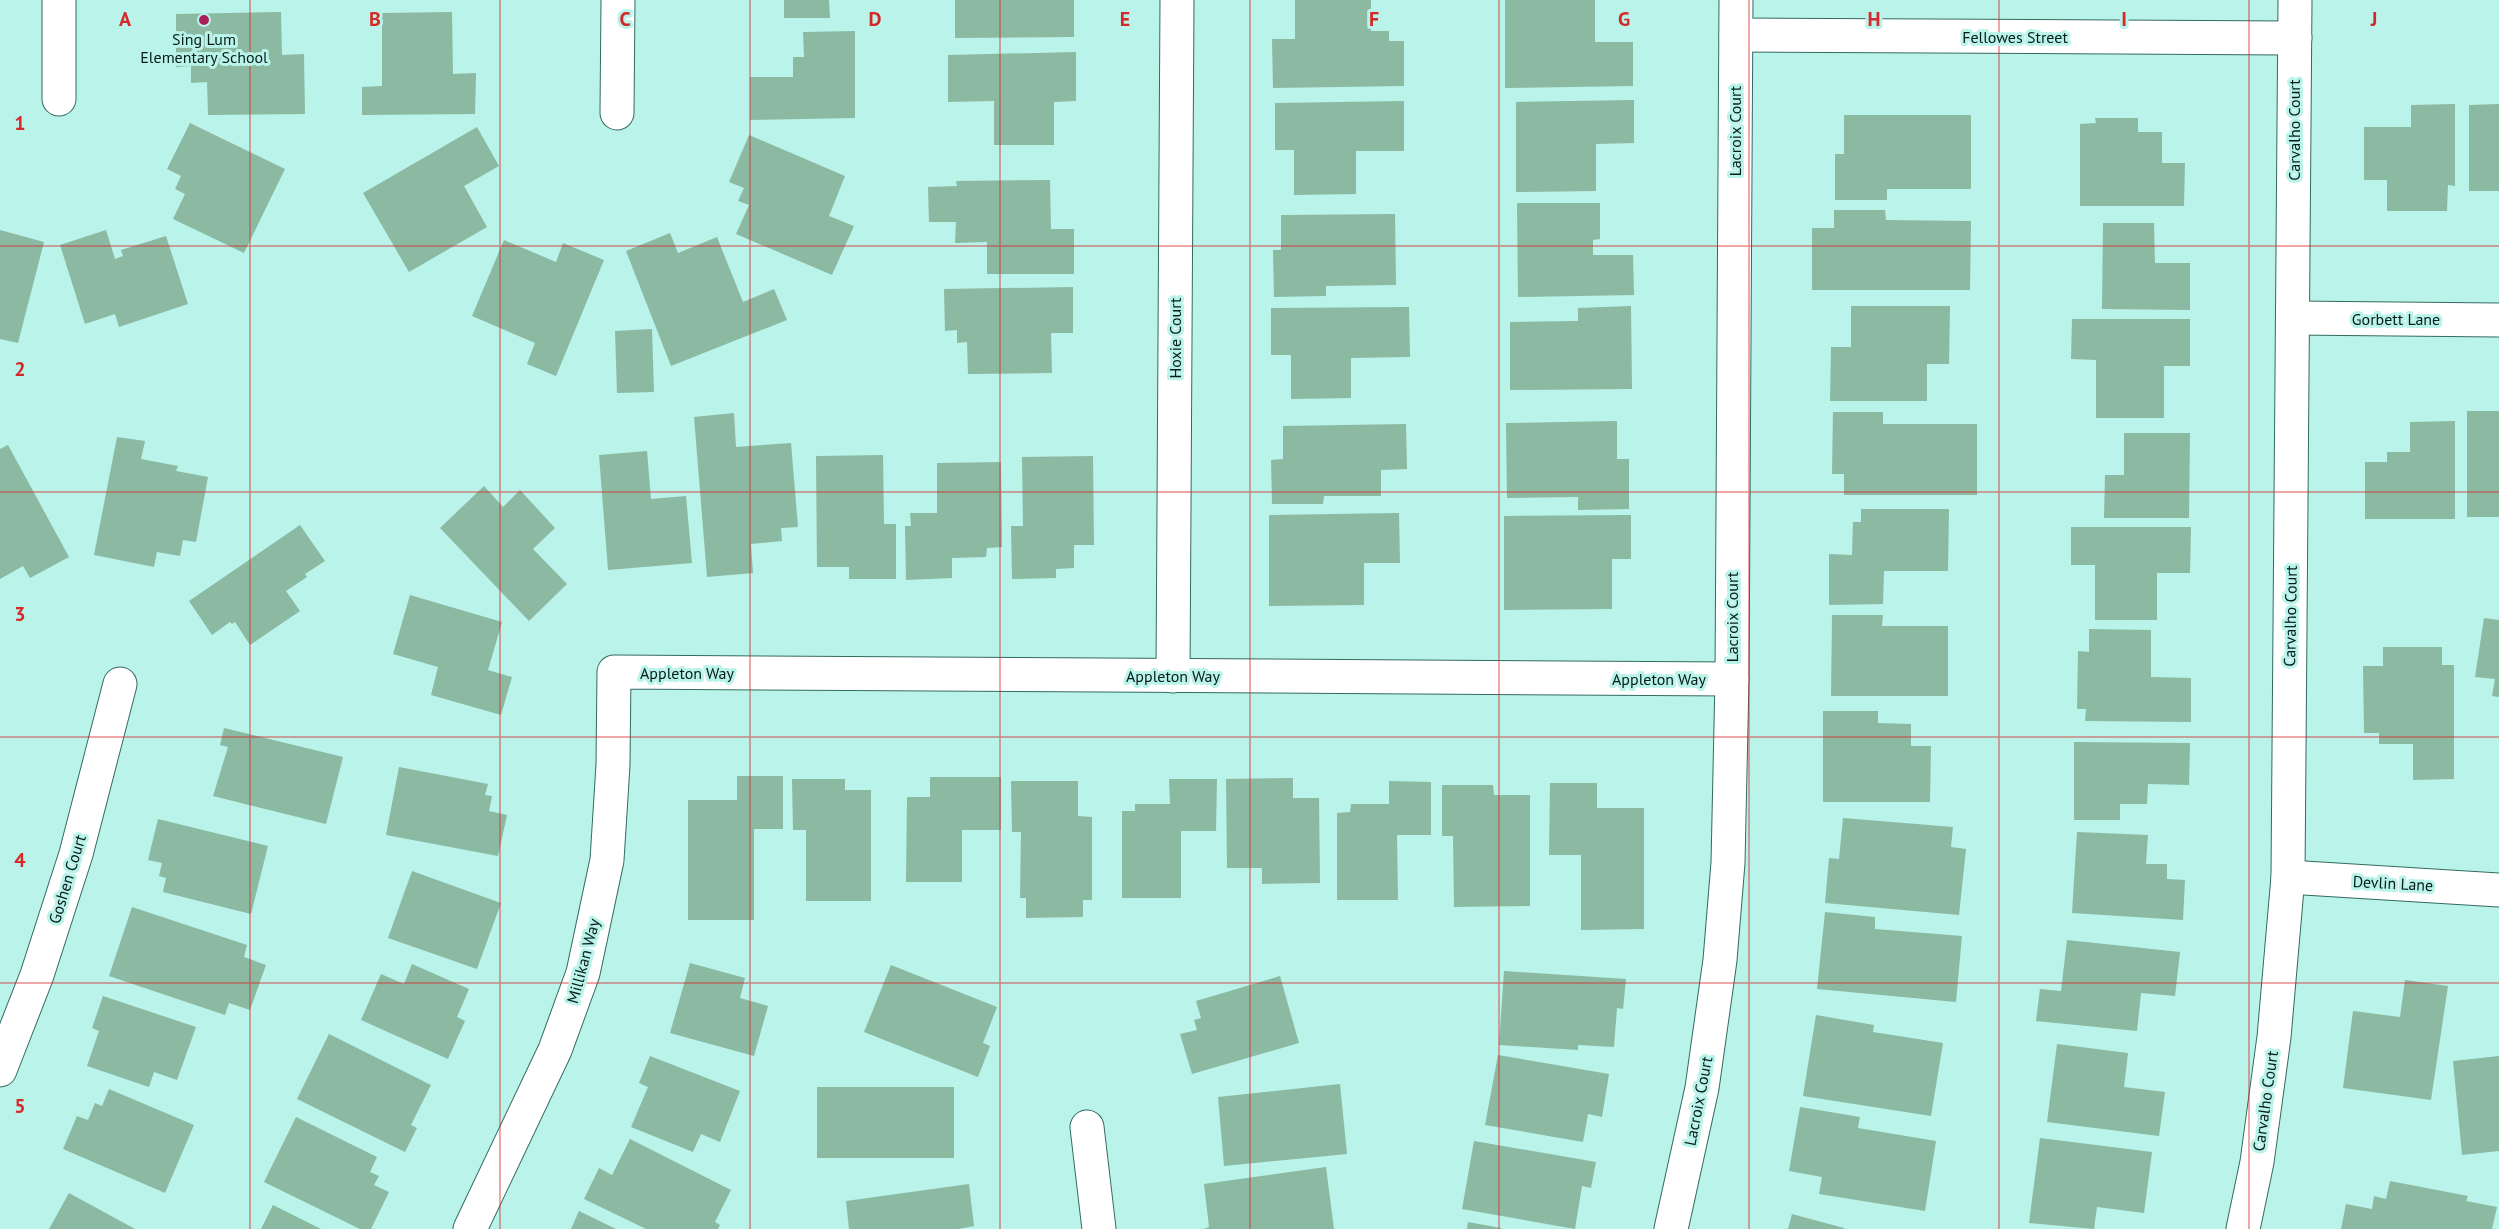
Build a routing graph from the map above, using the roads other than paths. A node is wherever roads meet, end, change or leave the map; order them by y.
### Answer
1 (59, 0) edge
2 (618, 0) edge
3 (1177, 0) edge
4 (1736, 0) edge
5 (2295, 0) edge
6 (1736, 35) junction
7 (2295, 38) junction
8 (58, 99) dead end
9 (617, 113) dead end
10 (2293, 318) junction
11 (2499, 320) edge
12 (614, 672) joint
13 (1173, 676) junction
14 (1732, 679) junction
15 (120, 684) dead end
16 (2288, 877) junction
17 (2499, 890) edge
18 (0, 1070) edge
19 (1087, 1127) dead end
20 (470, 1229) edge
21 (1099, 1229) edge
22 (1671, 1229) edge
23 (2243, 1229) edge

1 - 8 street
2 - 9 street
3 - 13 street, Hoxie Court
4 - 6 street, Lacroix Court
5 - 7 street, Carvalho Court
6 - 7 street, Fellowes Street
6 - 14 street, Lacroix Court
7 - 10 street, Carvalho Court
10 - 11 street, Gorbett Lane
10 - 16 street, Carvalho Court
12 - 13 street, Appleton Way
12 - 20 street, Millikan Way
13 - 14 street, Appleton Way
14 - 22 street, Lacroix Court
15 - 18 street, Goshen Court
16 - 17 street, Devlin Lane
16 - 23 street, Carvalho Court
19 - 21 street

